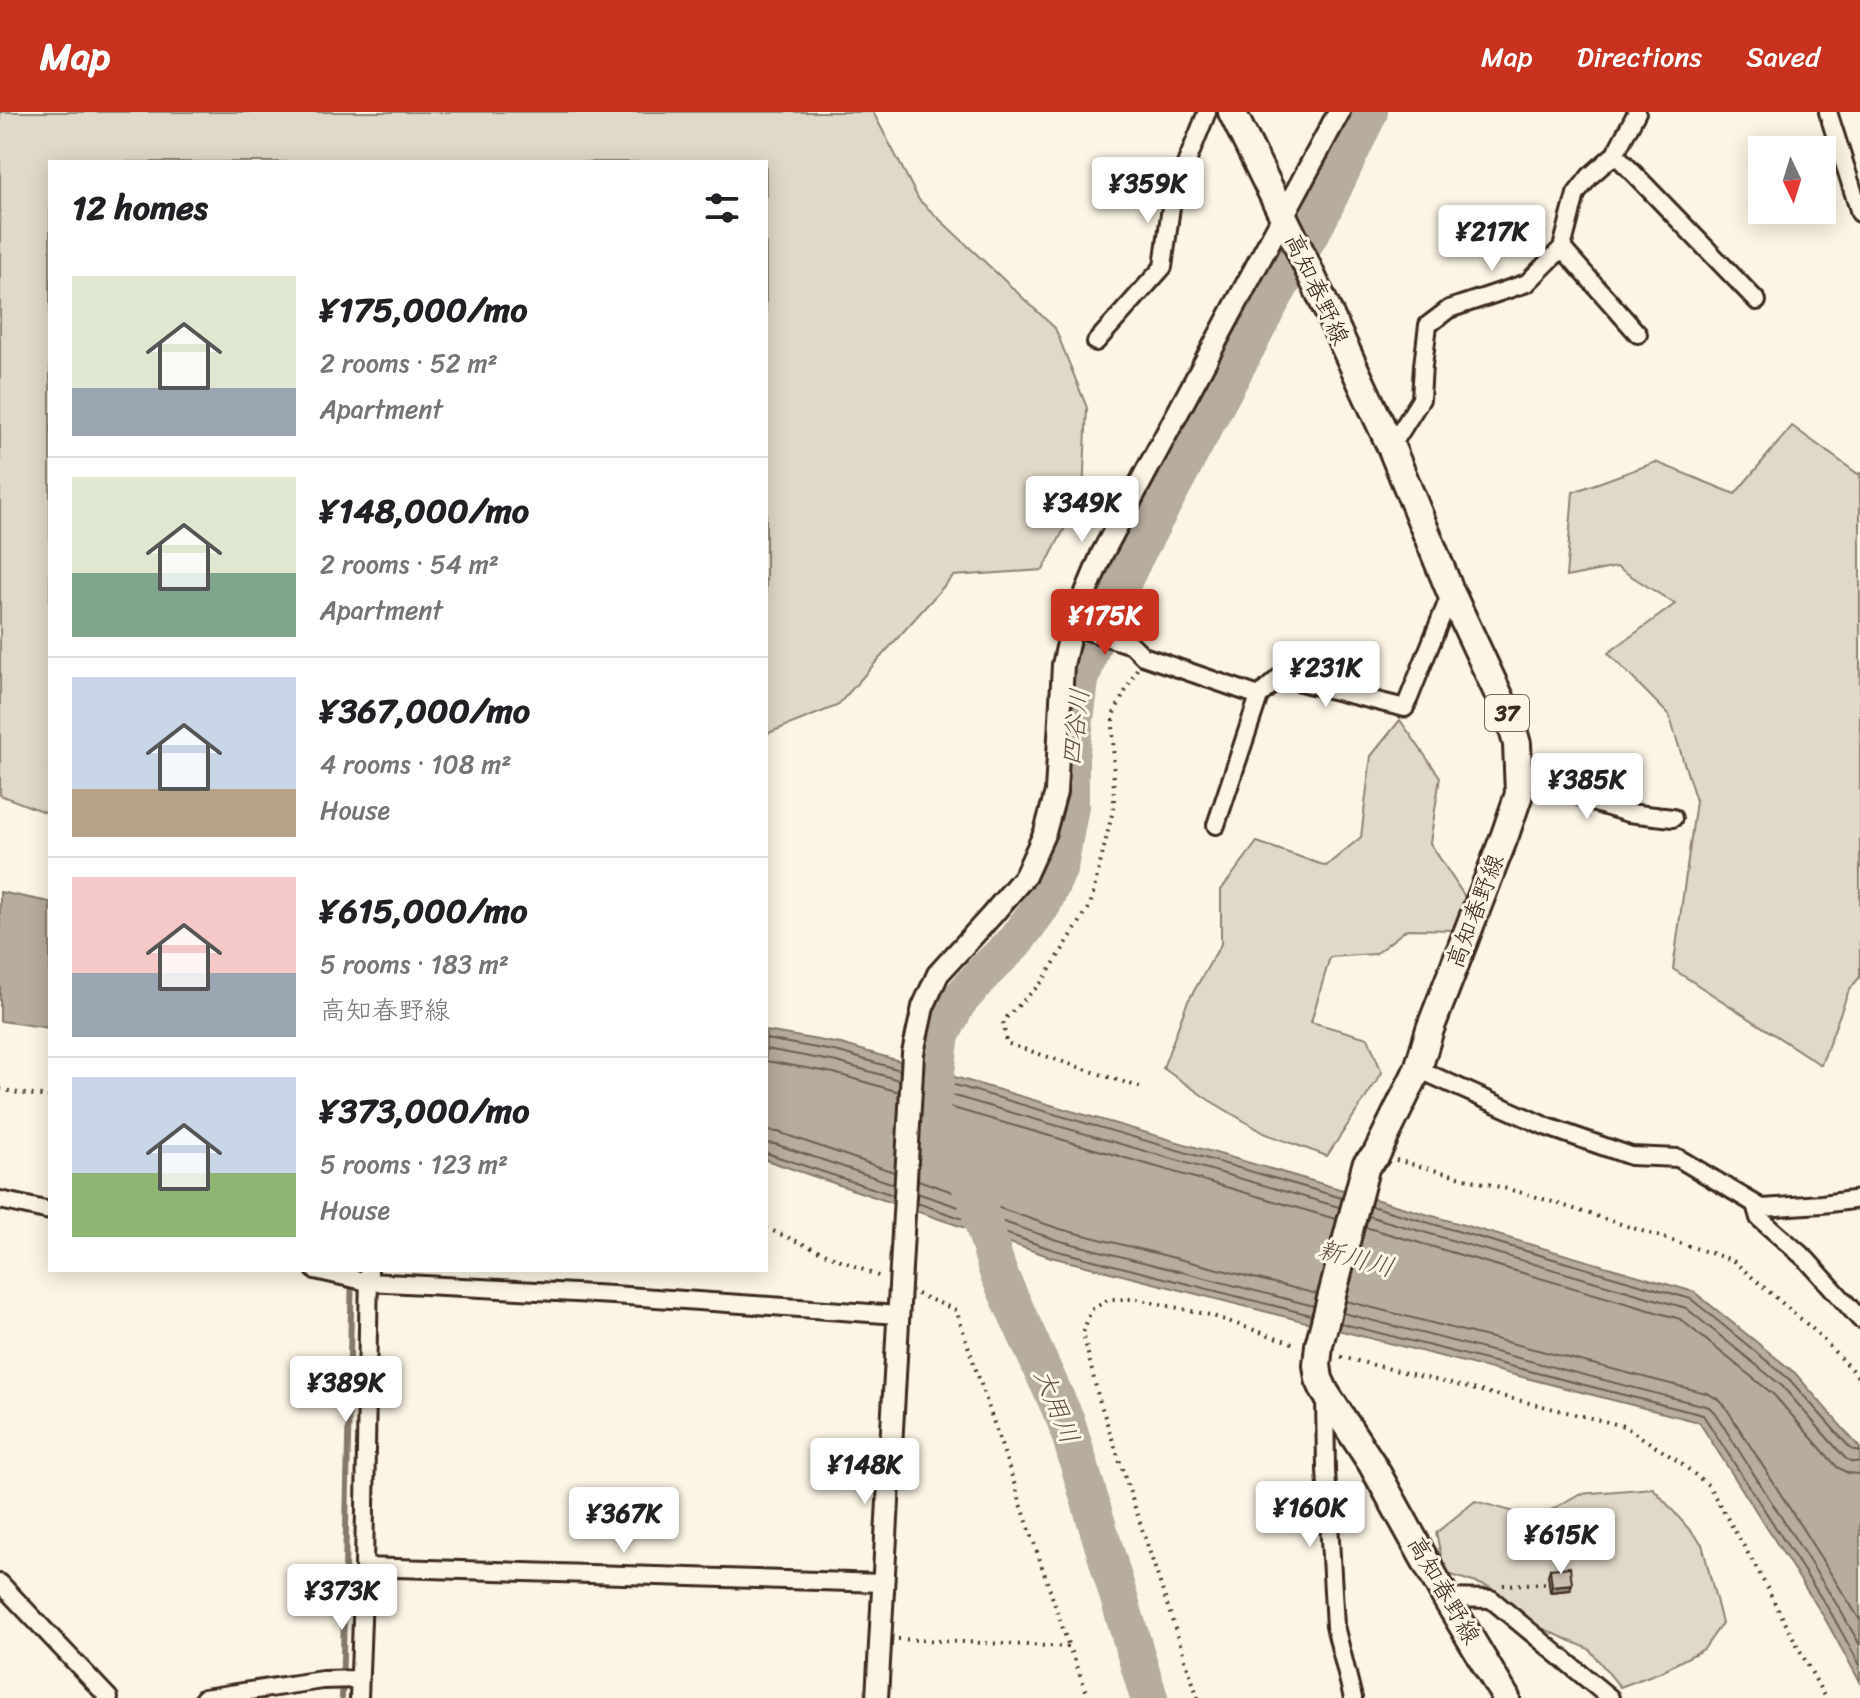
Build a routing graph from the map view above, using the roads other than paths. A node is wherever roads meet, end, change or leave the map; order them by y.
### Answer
1 (1207, 112) edge
2 (1232, 112) edge
3 (1339, 112) edge
4 (1637, 112) edge
5 (1828, 112) edge
6 (1615, 154) junction
7 (1860, 213) edge
8 (1289, 227) junction
9 (1562, 248) junction
10 (1757, 301) dead end
11 (1638, 334) dead end
12 (1096, 342) dead end
13 (1391, 447) junction
14 (1451, 593) junction
15 (1081, 629) junction
16 (1259, 696) junction
17 (1519, 767) junction
18 (1673, 818) dead end
19 (1216, 825) dead end
20 (1418, 1069) junction
21 (1860, 1199) edge
22 (0, 1200) edge
23 (1755, 1204) junction
24 (48, 1211) edge
25 (324, 1272) edge
26 (368, 1276) edge
27 (898, 1315) junction
28 (1860, 1319) edge
29 (1325, 1392) junction
30 (364, 1567) junction
31 (0, 1583) edge
32 (883, 1583) junction
33 (1446, 1598) junction
34 (360, 1679) junction
35 (109, 1698) edge
36 (204, 1698) edge
37 (359, 1698) edge
38 (877, 1698) edge
39 (1353, 1698) edge
40 (1506, 1698) edge
41 (1610, 1698) edge

1 - 12 street
2 - 8 main road, 高知春野線 / 37
3 - 8 street
4 - 6 street
5 - 7 street
6 - 9 street
6 - 10 street
8 - 13 main road, 高知春野線 / 37
8 - 15 street
9 - 11 street
9 - 13 street
13 - 14 main road, 高知春野線 / 37
14 - 16 street
14 - 17 main road, 高知春野線 / 37
15 - 16 street
15 - 27 street
16 - 19 street
17 - 18 street
17 - 20 main road, 高知春野線 / 37
20 - 23 street
20 - 29 main road, 高知春野線 / 37
21 - 23 street
22 - 24 street
23 - 28 street
25 - 26 street
26 - 27 street
26 - 30 street
27 - 32 street
29 - 33 main road, 高知春野線 / 37
29 - 39 street
30 - 32 street
30 - 34 street
31 - 35 street
32 - 38 street
33 - 40 main road, 高知春野線 / 37
33 - 41 street
34 - 36 street
34 - 37 street

